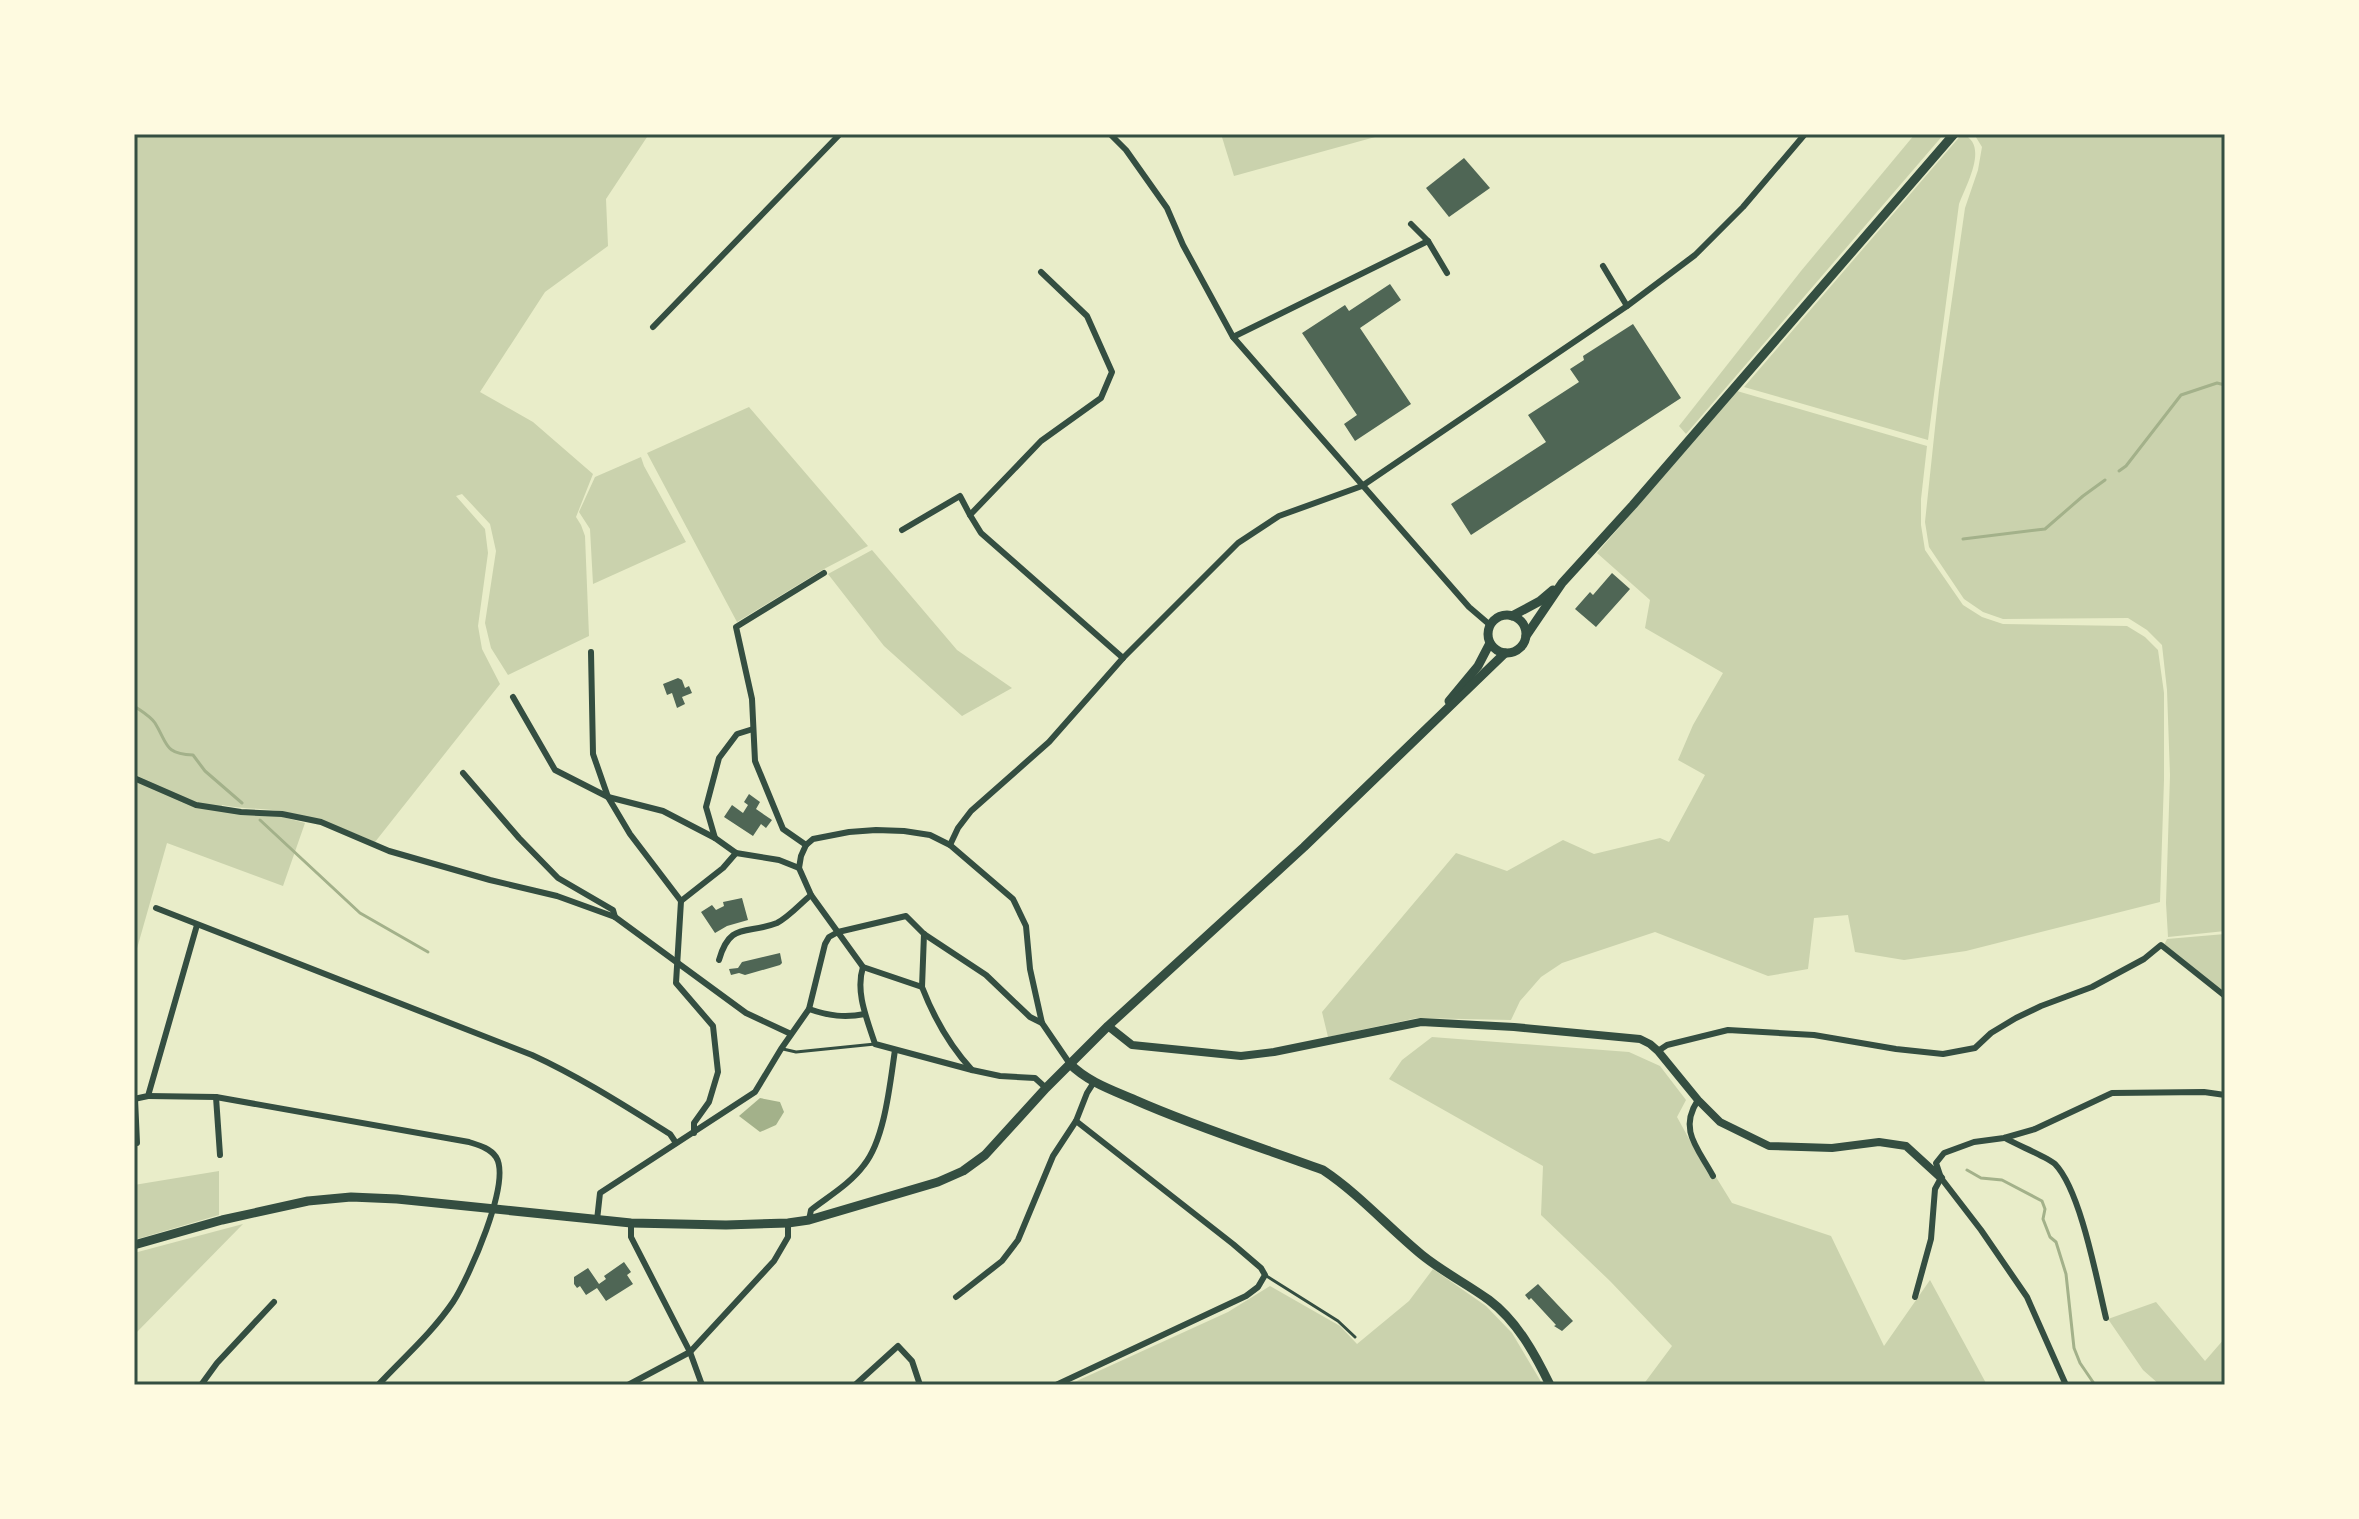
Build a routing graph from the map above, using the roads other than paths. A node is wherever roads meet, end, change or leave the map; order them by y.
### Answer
1 (840, 134) edge
2 (1110, 134) edge
3 (1805, 134) edge
4 (1954, 134) edge
5 (1411, 224) dead end
6 (1428, 241) junction
7 (1603, 266) dead end
8 (1041, 272) dead end
9 (1447, 273) dead end
10 (1627, 306) junction
11 (653, 327) dead end
12 (1233, 337) junction
13 (1362, 486) junction
14 (970, 515) junction
15 (902, 530) dead end
16 (824, 573) dead end
17 (1562, 583) junction
18 (1512, 616) junction
19 (1490, 625) junction
20 (1526, 636) junction
21 (1490, 643) junction
22 (591, 652) dead end
23 (1505, 653) junction
24 (1123, 658) junction
25 (513, 697) dead end
26 (1430, 725) junction
27 (753, 729) junction
28 (463, 773) dead end
29 (134, 778) edge
30 (608, 797) junction
31 (715, 838) junction
32 (806, 845) junction
33 (950, 845) junction
34 (736, 853) junction
35 (799, 868) junction
36 (811, 895) junction
37 (681, 901) junction
38 (156, 908) dead end
39 (615, 917) junction
40 (197, 925) junction
41 (838, 932) junction
42 (924, 934) junction
43 (719, 960) dead end
44 (678, 965) junction
45 (863, 967) junction
46 (922, 987) junction
47 (2225, 996) edge
48 (809, 1009) junction
49 (865, 1014) junction
50 (1042, 1023) junction
51 (1108, 1026) junction
52 (791, 1034) junction
53 (875, 1044) junction
54 (781, 1049) junction
55 (895, 1050) junction
56 (1658, 1051) junction
57 (1070, 1064) junction
58 (972, 1070) junction
59 (1094, 1082) junction
60 (1046, 1088) junction
61 (2225, 1095) edge
62 (148, 1096) junction
63 (216, 1097) junction
64 (134, 1099) edge
65 (1698, 1100) junction
66 (1076, 1121) junction
67 (694, 1133) junction
68 (2004, 1138) junction
69 (137, 1143) dead end
70 (676, 1143) junction
71 (220, 1155) dead end
72 (1713, 1176) dead end
73 (1941, 1178) junction
74 (494, 1208) junction
75 (597, 1220) junction
76 (809, 1220) junction
77 (631, 1223) junction
78 (788, 1223) junction
79 (134, 1245) edge
80 (1265, 1275) junction
81 (956, 1297) dead end
82 (1915, 1297) dead end
83 (274, 1302) dead end
84 (2106, 1318) dead end
85 (1355, 1337) dead end
86 (690, 1352) junction
87 (201, 1385) edge
88 (378, 1385) edge
89 (628, 1385) edge
90 (702, 1385) edge
91 (855, 1385) edge
92 (920, 1385) edge
93 (1056, 1385) edge
94 (1550, 1385) edge
95 (2066, 1385) edge

1 - 11 street
2 - 12 street
3 - 10 street
4 - 17 main road
5 - 6 street
6 - 9 street
6 - 12 street
7 - 10 street
8 - 14 street
10 - 13 street
12 - 13 street
13 - 19 street
13 - 24 street
14 - 15 street
14 - 24 street
16 - 27 street
17 - 18 main road
17 - 20 main road
18 - 19 main road
18 - 20 main road
19 - 21 main road
20 - 23 main road
21 - 23 main road
21 - 26 main road
22 - 30 street
23 - 26 main road
24 - 33 street
25 - 30 street
26 - 51 main road
27 - 31 street
27 - 32 street
28 - 39 street
29 - 39 street
30 - 31 street
30 - 37 street
31 - 34 street
32 - 33 street
32 - 35 street
33 - 50 street
34 - 35 street
34 - 37 street
35 - 36 street
36 - 41 street
36 - 43 street
37 - 44 street
38 - 40 street
39 - 44 street
40 - 62 street
40 - 70 street
41 - 42 street
41 - 45 street
41 - 48 street
42 - 46 street
42 - 50 street
44 - 52 street
44 - 67 street
45 - 46 street
45 - 49 street
46 - 58 street
47 - 56 street
48 - 49 street
48 - 52 street
49 - 53 street
50 - 57 street
51 - 56 street
51 - 57 main road
52 - 54 street
53 - 54 lane
53 - 55 street
54 - 67 street
55 - 58 street
55 - 76 street
56 - 65 street
57 - 59 main road
57 - 60 main road
58 - 60 street
59 - 66 street
59 - 94 main road
60 - 76 main road
61 - 68 street
62 - 63 street
62 - 64 street
63 - 71 street
63 - 74 street
64 - 69 street
65 - 72 street
65 - 73 street
66 - 80 street
66 - 81 street
67 - 70 street
68 - 73 street
68 - 84 street
70 - 75 street
73 - 82 street
73 - 95 street
74 - 75 main road
74 - 79 main road
74 - 88 street
75 - 77 main road
76 - 78 main road
77 - 78 main road
77 - 86 street
78 - 86 street
80 - 85 lane
80 - 93 street
83 - 87 street
86 - 89 street
86 - 90 street
91 - 92 street

